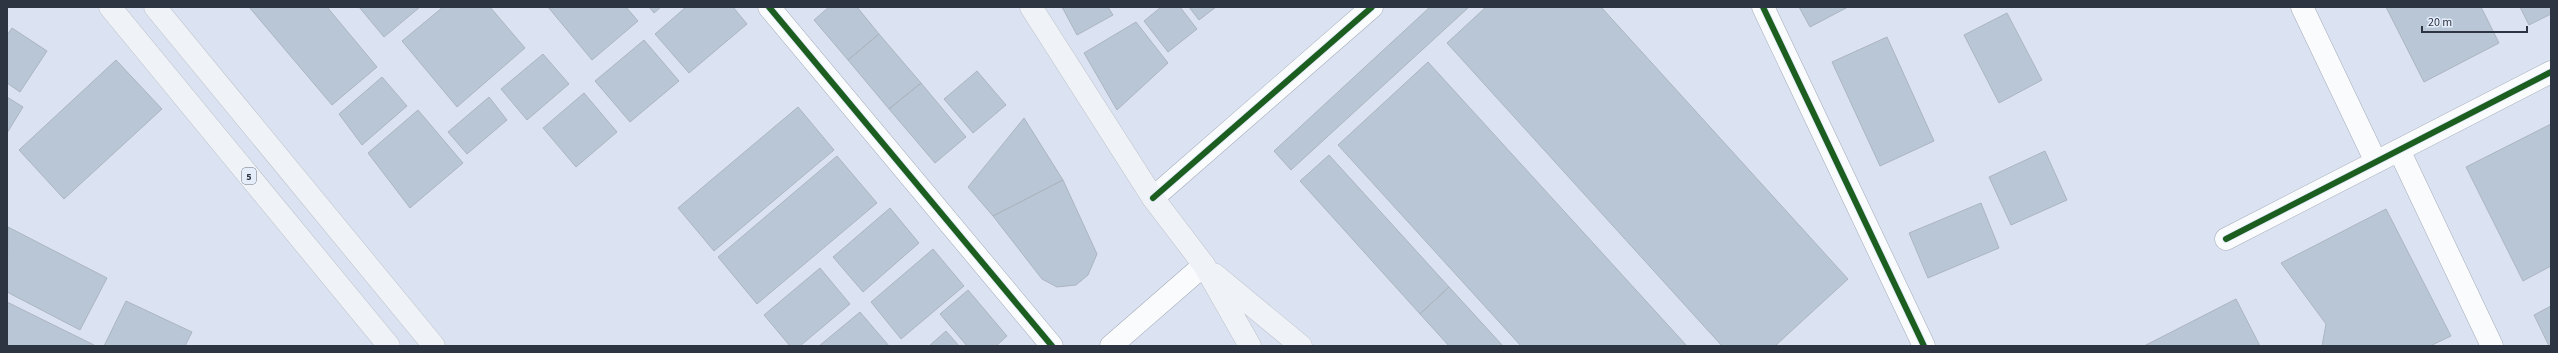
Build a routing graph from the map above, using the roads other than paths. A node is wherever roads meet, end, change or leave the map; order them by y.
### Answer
1 (110, 7) edge
2 (155, 7) edge
3 (769, 7) edge
4 (1031, 7) edge
5 (1372, 7) edge
6 (1763, 7) edge
7 (2302, 7) edge
8 (2551, 72) edge
9 (2399, 150) junction
10 (2376, 162) junction
11 (1153, 198) junction
12 (2226, 239) dead end
13 (1204, 265) junction
14 (389, 346) edge
15 (434, 346) edge
16 (1052, 346) edge
17 (1111, 346) edge
18 (1250, 346) edge
19 (1300, 346) edge
20 (1924, 346) edge
21 (2492, 346) edge

1 - 14 main road, 5
2 - 15 main road
3 - 16 street
4 - 11 main road
5 - 11 street
6 - 20 street
7 - 10 street
8 - 9 street
9 - 10 street
9 - 21 street
10 - 12 street
11 - 13 main road
13 - 17 street
13 - 18 main road
13 - 19 main road

